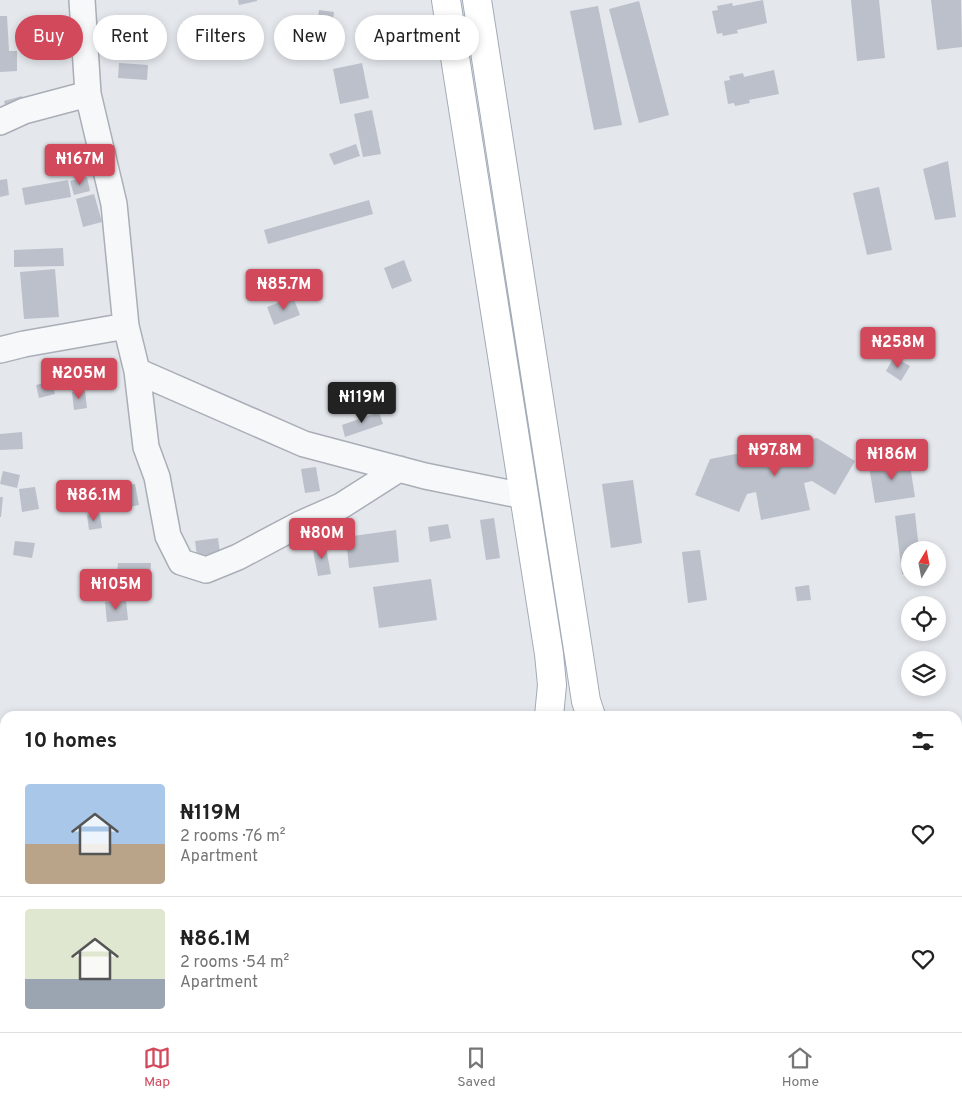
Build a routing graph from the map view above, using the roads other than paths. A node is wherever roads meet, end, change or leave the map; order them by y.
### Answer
1 (82, 0) edge
2 (446, 0) edge
3 (477, 0) edge
4 (88, 94) junction
5 (0, 122) edge
6 (126, 326) junction
7 (0, 329) edge
8 (11, 347) edge
9 (137, 371) junction
10 (399, 469) junction
11 (524, 496) junction
12 (549, 711) edge
13 (589, 711) edge

1 - 4 street
2 - 11 main road
3 - 13 main road
4 - 5 street
4 - 6 street
6 - 8 street
6 - 9 street
7 - 8 street
9 - 10 street
9 - 10 street
10 - 11 street
11 - 12 main road

